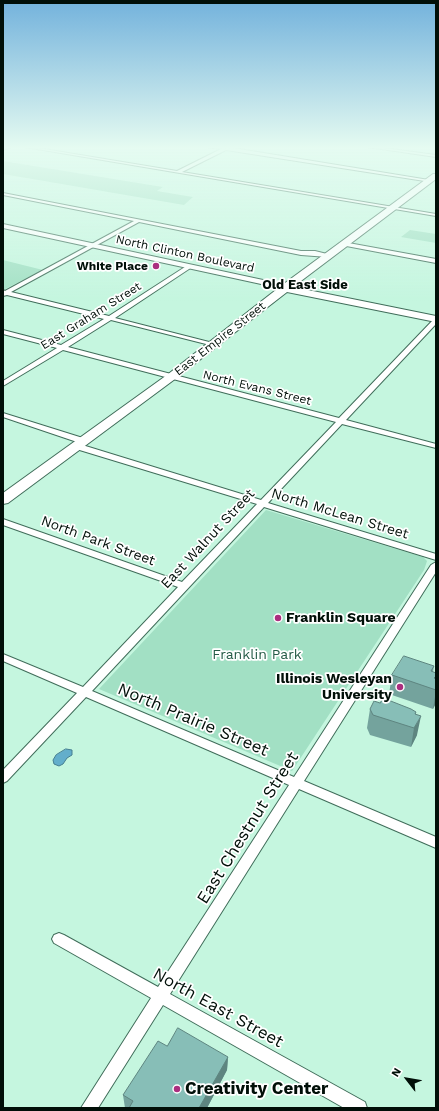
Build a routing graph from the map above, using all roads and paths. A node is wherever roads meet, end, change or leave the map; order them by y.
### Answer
1 (22, 198) edge
2 (38, 198) edge
3 (44, 198) edge
4 (332, 198) edge
5 (406, 198) edge
6 (33, 200) junction
7 (392, 208) junction
8 (436, 215) edge
9 (145, 218) junction
10 (138, 221) junction
11 (3, 226) edge
12 (17, 229) junction
13 (6, 232) edge
14 (229, 234) junction
15 (223, 237) junction
16 (343, 244) junction
17 (93, 245) junction
18 (85, 250) junction
19 (315, 252) junction
20 (328, 255) junction
21 (436, 261) edge
22 (186, 268) junction
23 (284, 288) junction
24 (4, 293) edge
25 (110, 318) junction
26 (436, 320) edge
27 (3, 332) edge
28 (214, 344) junction
29 (62, 348) junction
30 (171, 377) junction
31 (3, 384) edge
32 (3, 415) edge
33 (341, 421) junction
34 (80, 444) junction
35 (436, 446) edge
36 (3, 500) edge
37 (262, 504) junction
38 (3, 522) edge
39 (436, 557) edge
40 (436, 565) edge
41 (184, 586) junction
42 (3, 657) edge
43 (86, 692) junction
44 (3, 778) edge
45 (297, 783) junction
46 (436, 843) edge
47 (59, 939) dead end
48 (161, 998) junction
49 (89, 1108) edge
50 (359, 1108) edge

1 - 6 street
2 - 6 street
3 - 9 street
4 - 7 street
5 - 7 main road, East Empire Street
6 - 10 street
7 - 8 street
7 - 16 main road, East Empire Street
9 - 10 street
9 - 14 street
10 - 15 street
10 - 17 street
11 - 12 street, North Clinton Boulevard
12 - 13 street, North Clinton Boulevard
12 - 17 street, North Clinton Boulevard
13 - 18 street, North Clinton Boulevard
14 - 15 street
14 - 19 street
15 - 19 street
16 - 20 main road, East Empire Street
16 - 21 street
17 - 18 street
17 - 22 street, North Clinton Boulevard
18 - 22 street, North Clinton Boulevard
18 - 24 street
19 - 20 street
20 - 23 main road, East Empire Street
22 - 23 street, North Clinton Boulevard
22 - 25 street, East Graham Street
23 - 26 main road
23 - 28 main road, East Empire Street
24 - 25 street
25 - 28 street
25 - 29 street, East Graham Street
26 - 33 street, East Walnut Street
27 - 29 street, North Evans Street
28 - 30 main road, East Empire Street
29 - 30 street, North Evans Street
29 - 31 street, East Graham Street
30 - 33 street, North Evans Street
30 - 34 main road, East Empire Street
32 - 34 street, North McLean Street
33 - 35 street, North Evans Street
33 - 37 street, East Walnut Street
34 - 36 main road, East Empire Street
34 - 37 street, North McLean Street
37 - 39 street, North McLean Street
37 - 41 street, East Walnut Street
38 - 41 street, North Park Street
40 - 45 street, East Chestnut Street
41 - 43 street, East Walnut Street
42 - 43 street, North Prairie Street
43 - 44 street, East Walnut Street
43 - 45 street, North Prairie Street
45 - 46 street, North Prairie Street
45 - 48 street, East Chestnut Street
47 - 48 street, North East Street
48 - 49 street, East Chestnut Street
48 - 50 street, North East Street

